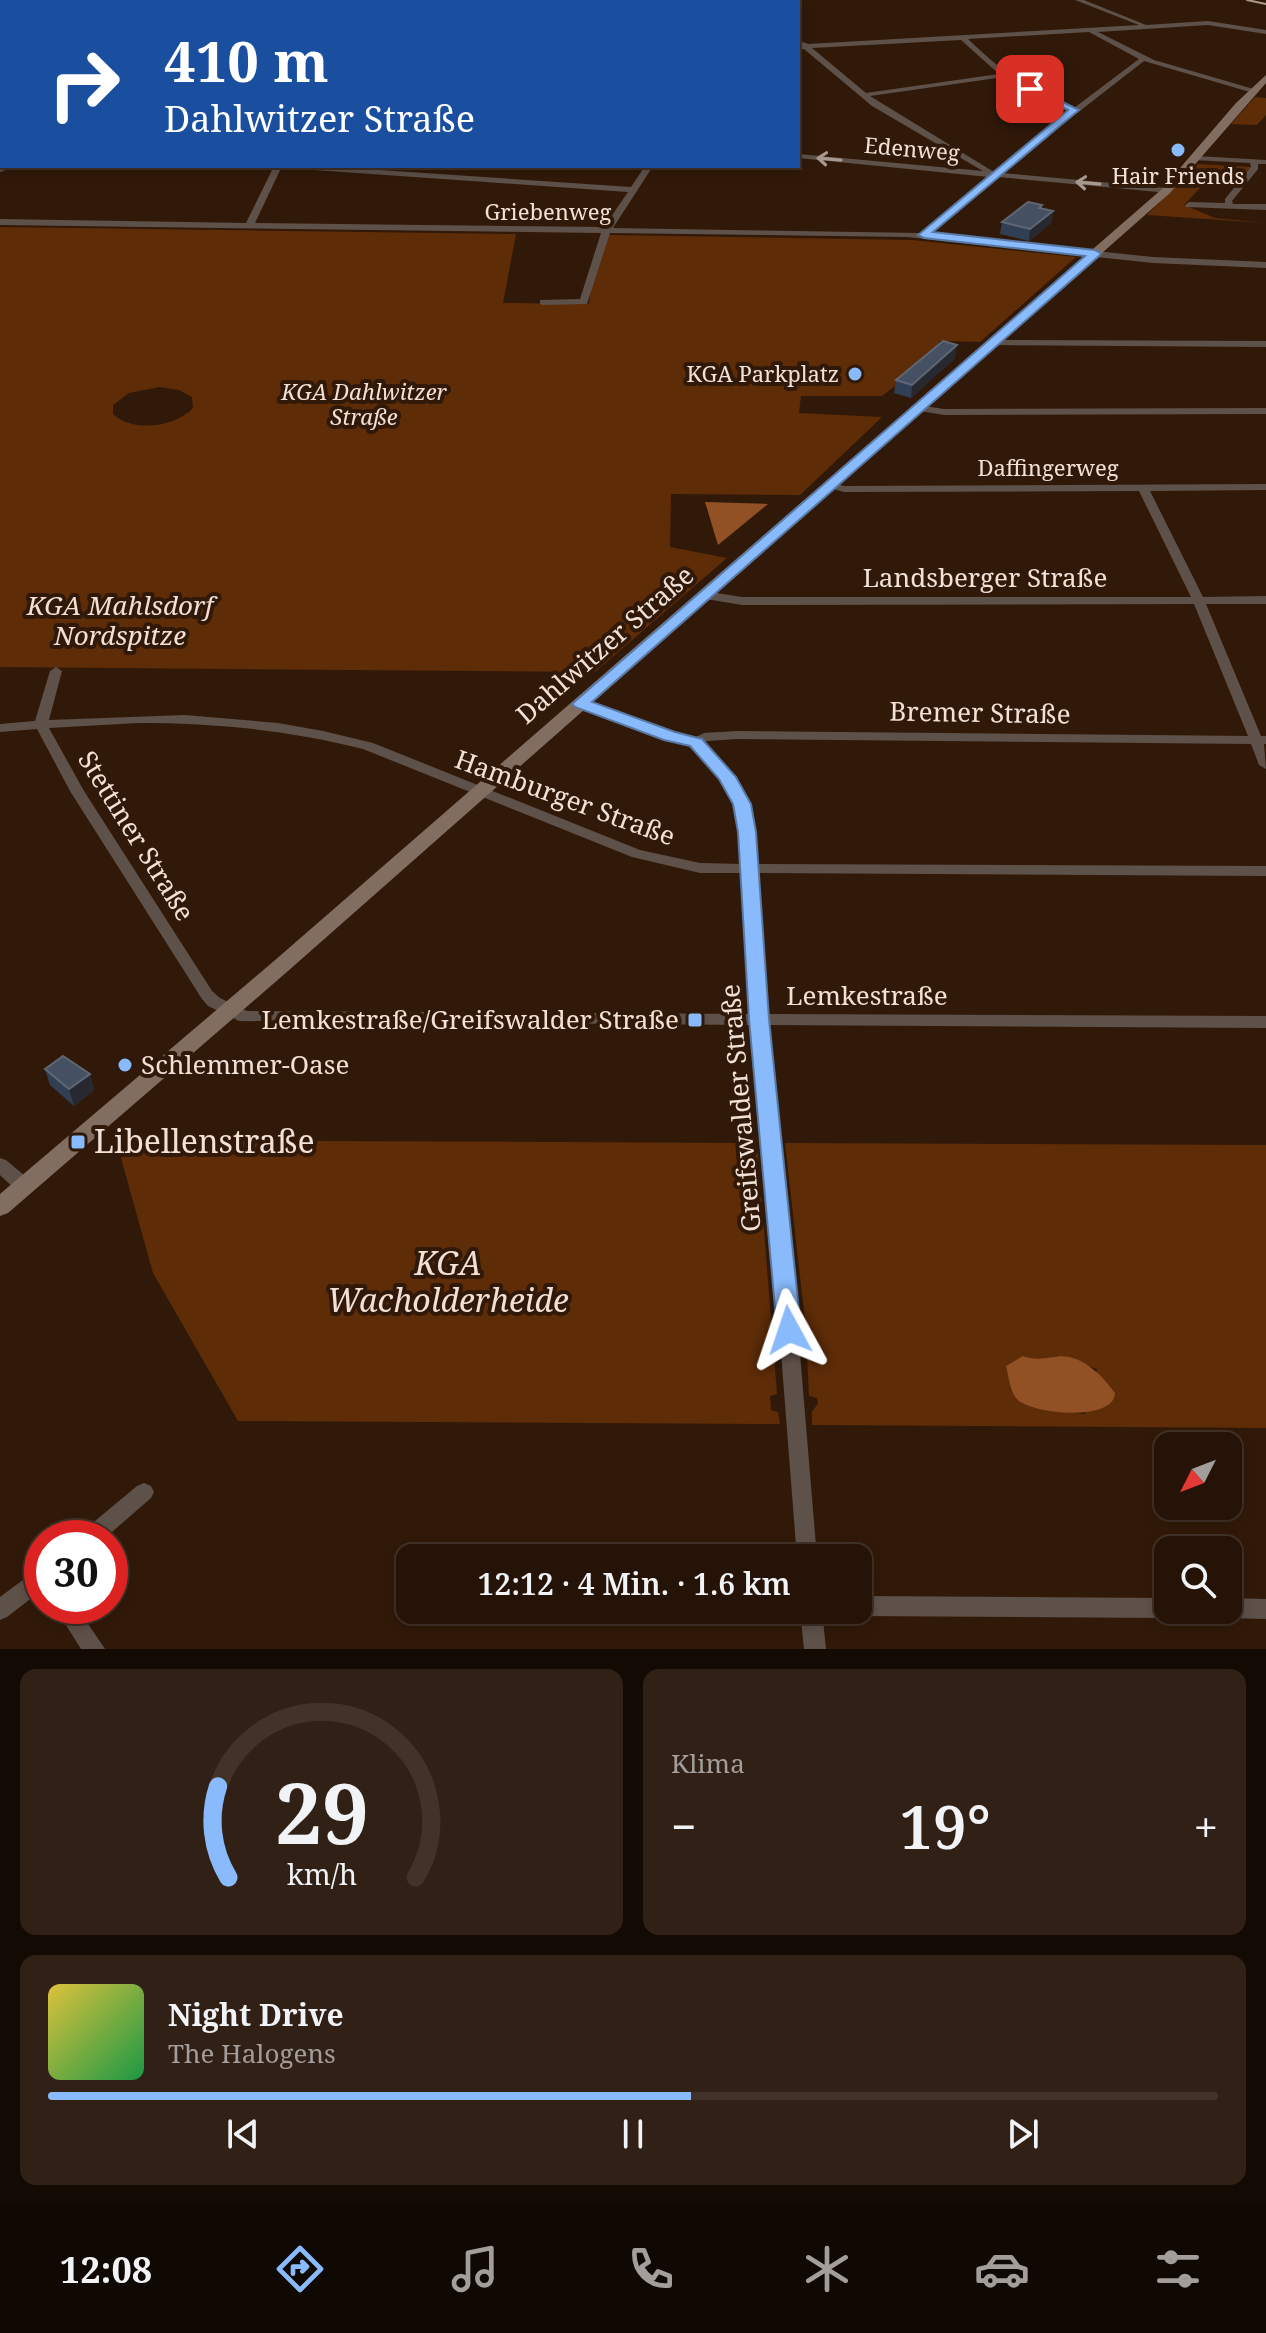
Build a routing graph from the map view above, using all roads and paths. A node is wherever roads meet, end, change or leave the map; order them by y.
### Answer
1 (1078, 0) edge
2 (1147, 26) junction
3 (1090, 30) junction
4 (1266, 32) edge
5 (962, 37) junction
6 (800, 44) edge
7 (1143, 59) junction
8 (1006, 75) junction
9 (1266, 78) edge
10 (1253, 90) junction
11 (864, 95) junction
12 (1074, 110) junction
13 (800, 156) edge
14 (1196, 157) junction
15 (1266, 160) edge
16 (1253, 161) junction
17 (277, 168) edge
18 (315, 168) edge
19 (648, 168) edge
20 (994, 175) junction
21 (633, 190) junction
22 (1166, 191) junction
23 (1189, 205) dead end
24 (1230, 206) junction
25 (1266, 207) edge
26 (0, 222) edge
27 (249, 226) junction
28 (608, 230) junction
29 (924, 235) junction
30 (1095, 253) junction
31 (1266, 265) edge
32 (543, 302) dead end
33 (993, 343) junction
34 (1266, 344) edge
35 (918, 408) junction
36 (1265, 412) edge
37 (830, 485) junction
38 (1266, 487) edge
39 (1143, 488) junction
40 (704, 595) junction
41 (1196, 600) junction
42 (1266, 600) edge
43 (56, 671) dead end
44 (581, 704) junction
45 (41, 724) junction
46 (0, 728) edge
47 (1261, 740) edge
48 (696, 742) junction
49 (1266, 765) edge
50 (480, 792) junction
51 (749, 869) junction
52 (1266, 871) edge
53 (230, 1011) junction
54 (759, 1019) junction
55 (1266, 1022) edge
56 (0, 1165) edge
57 (25, 1186) junction
58 (0, 1207) edge
59 (144, 1492) dead end
60 (111, 1520) edge
61 (806, 1544) edge
62 (24, 1593) edge
63 (872, 1606) edge
64 (1154, 1608) edge
65 (1242, 1608) edge
66 (1266, 1609) edge
67 (0, 1610) edge
68 (77, 1624) edge
69 (812, 1624) edge
70 (94, 1649) edge
71 (815, 1649) edge

1 - 2 street
2 - 3 street
2 - 4 street
3 - 5 street
3 - 7 street
5 - 6 street
5 - 8 street
6 - 11 street
7 - 10 street
7 - 12 street
8 - 11 street
8 - 12 street
9 - 10 main road, Dahlwitzer Straße
10 - 14 main road, Dahlwitzer Straße
11 - 20 street
12 - 20 street
20 -> 13 street, Edenweg
14 - 15 street
14 - 16 street
14 - 22 main road, Dahlwitzer Straße
15 - 16 street
16 - 24 street
17 - 27 street
18 - 21 street
19 - 21 street
22 -> 20 street, Edenweg
20 - 29 street
21 - 28 street
22 - 30 main road, Dahlwitzer Straße
23 - 24 street
24 - 25 street
26 - 27 street, Griebenweg
27 - 28 street, Griebenweg
28 - 29 street, Griebenweg
28 - 32 street
29 - 30 street, Griebenweg
30 - 31 street, Griebenweg
30 - 33 main road, Dahlwitzer Straße
33 - 34 street
33 - 35 main road, Dahlwitzer Straße
35 - 36 street
35 - 37 main road, Dahlwitzer Straße
37 - 39 street, Daffingerweg
37 - 40 main road, Dahlwitzer Straße
38 - 39 street, Daffingerweg
39 - 41 street
40 - 41 street, Landsberger Straße
40 - 44 main road, Dahlwitzer Straße
41 - 42 street, Landsberger Straße
41 - 47 street
43 - 45 street
44 - 48 street
44 - 50 main road, Dahlwitzer Straße
45 - 46 street, Hamburger Straße
45 - 50 street, Hamburger Straße
45 - 53 street, Stettiner Straße
47 - 48 street, Bremer Straße
47 - 49 street
48 - 51 street, Greifswalder Straße
50 - 51 street, Hamburger Straße
50 - 53 main road, Dahlwitzer Straße
51 - 52 street, Hamburger Straße
51 - 54 street, Greifswalder Straße
53 - 54 street, Lemkestraße
53 - 57 main road, Dahlwitzer Straße
54 - 55 street, Lemkestraße
54 - 61 street, Greifswalder Straße
56 - 57 street
57 - 58 main road, Dahlwitzer Straße
59 - 60 street
62 - 67 street
63 - 64 street
65 - 66 street
68 - 70 street
69 - 71 street

